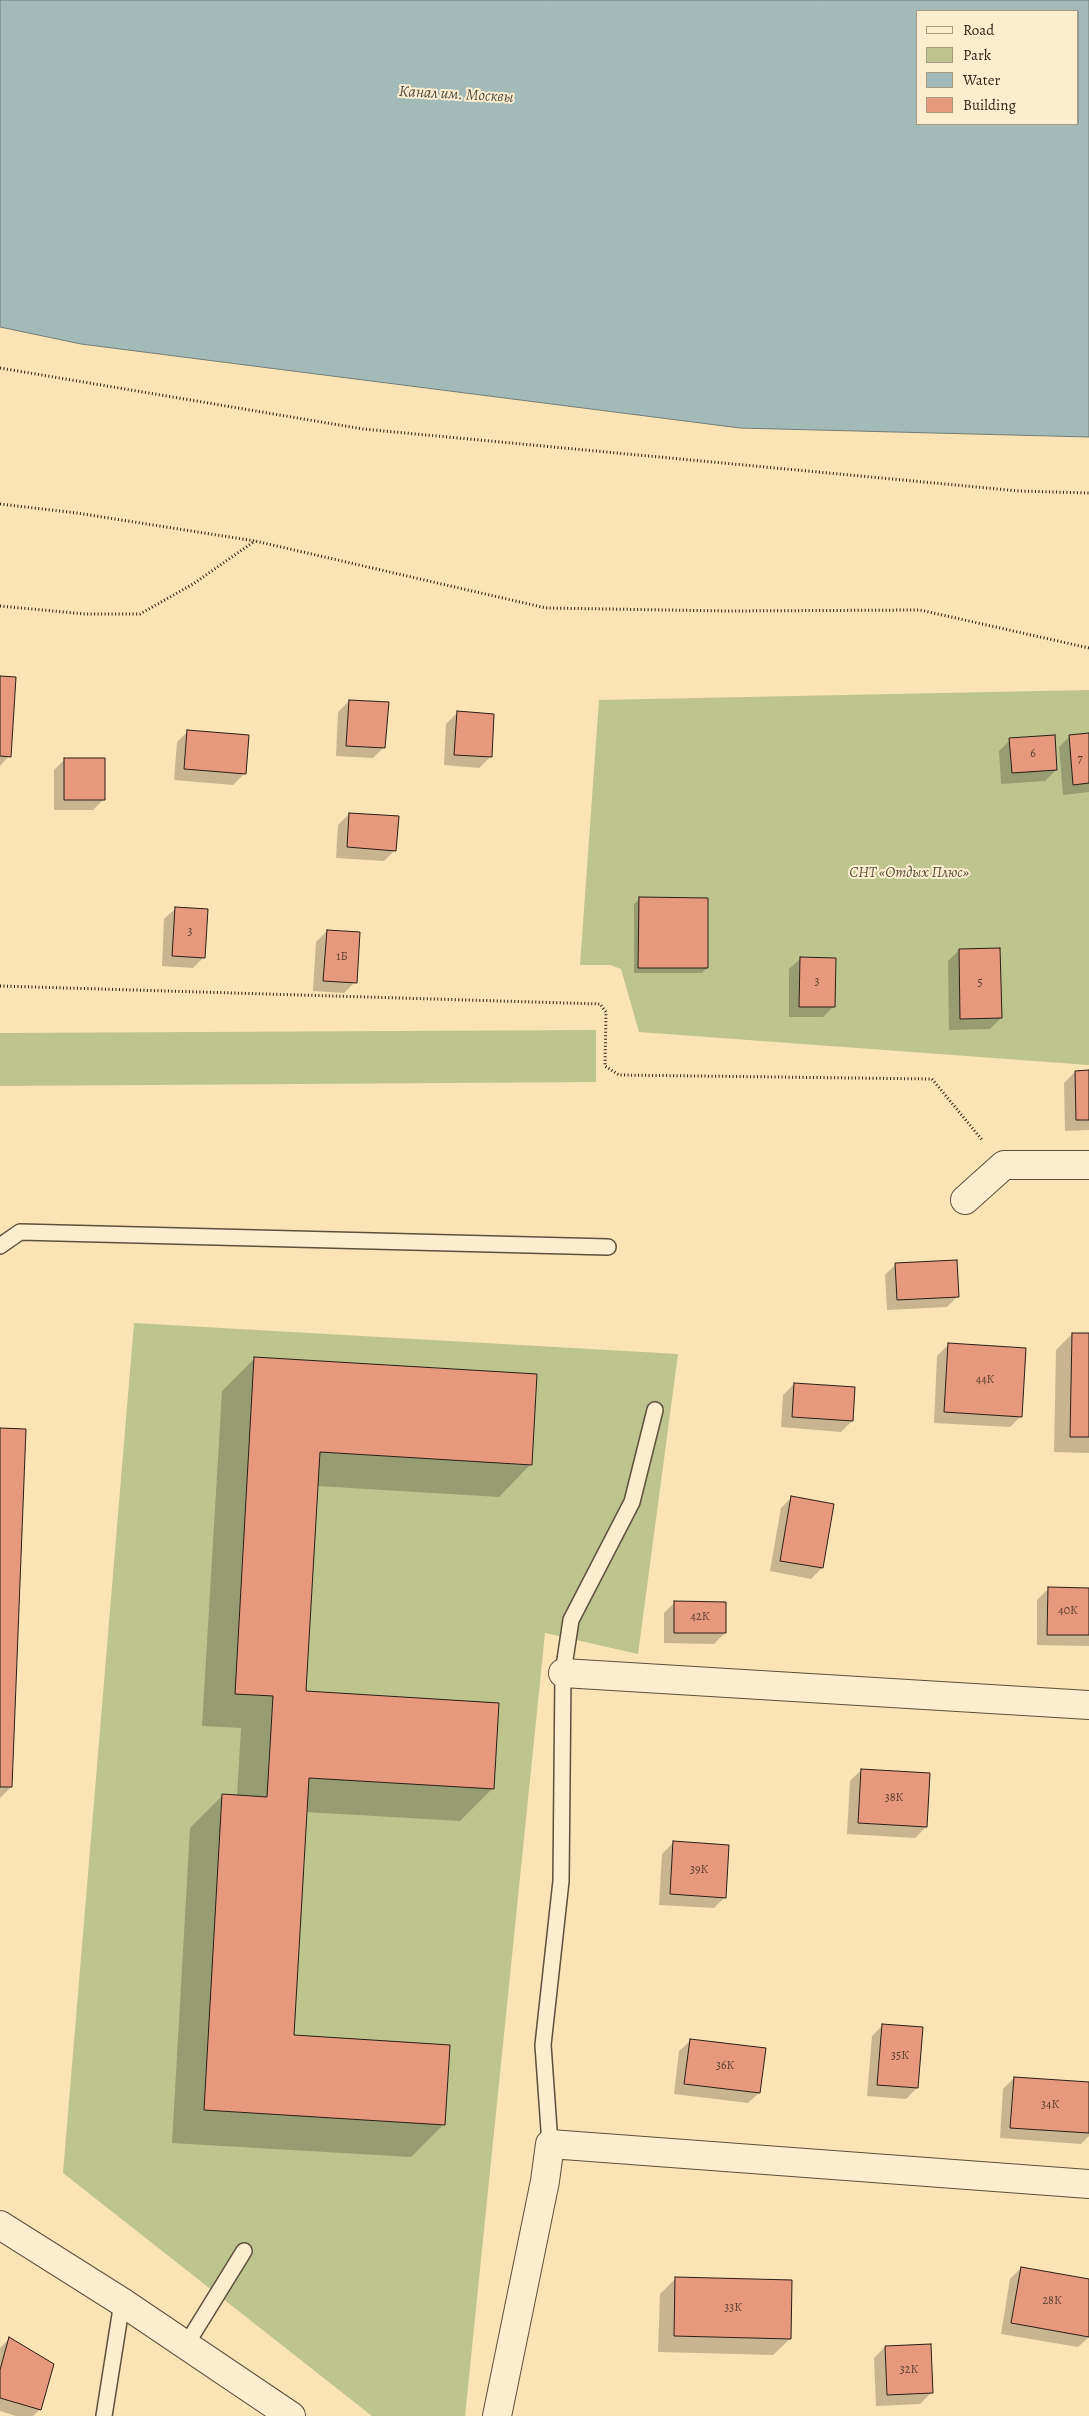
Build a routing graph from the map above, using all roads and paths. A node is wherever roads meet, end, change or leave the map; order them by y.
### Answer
1 (0, 368) edge
2 (1089, 493) edge
3 (0, 504) edge
4 (255, 541) junction
5 (0, 606) edge
6 (1089, 648) edge
7 (0, 986) edge
8 (1089, 1165) edge
9 (1004, 1166) junction
10 (965, 1200) dead end
11 (0, 1246) edge
12 (608, 1247) dead end
13 (655, 1410) dead end
14 (563, 1674) junction
15 (1089, 1705) edge
16 (550, 2144) junction
17 (1089, 2184) edge
18 (0, 2225) edge
19 (244, 2250) dead end
20 (122, 2302) junction
21 (186, 2345) junction
22 (104, 2416) edge
23 (291, 2416) edge
24 (497, 2416) edge

1 - 2 path
3 - 4 path
4 - 5 path
4 - 6 path
7 - 9 path
8 - 9 street
9 - 10 street
11 - 12 lane
13 - 14 lane
14 - 15 street
14 - 16 lane
16 - 17 street
16 - 24 street
18 - 20 street
19 - 21 lane
20 - 21 street
20 - 22 lane
21 - 23 street

